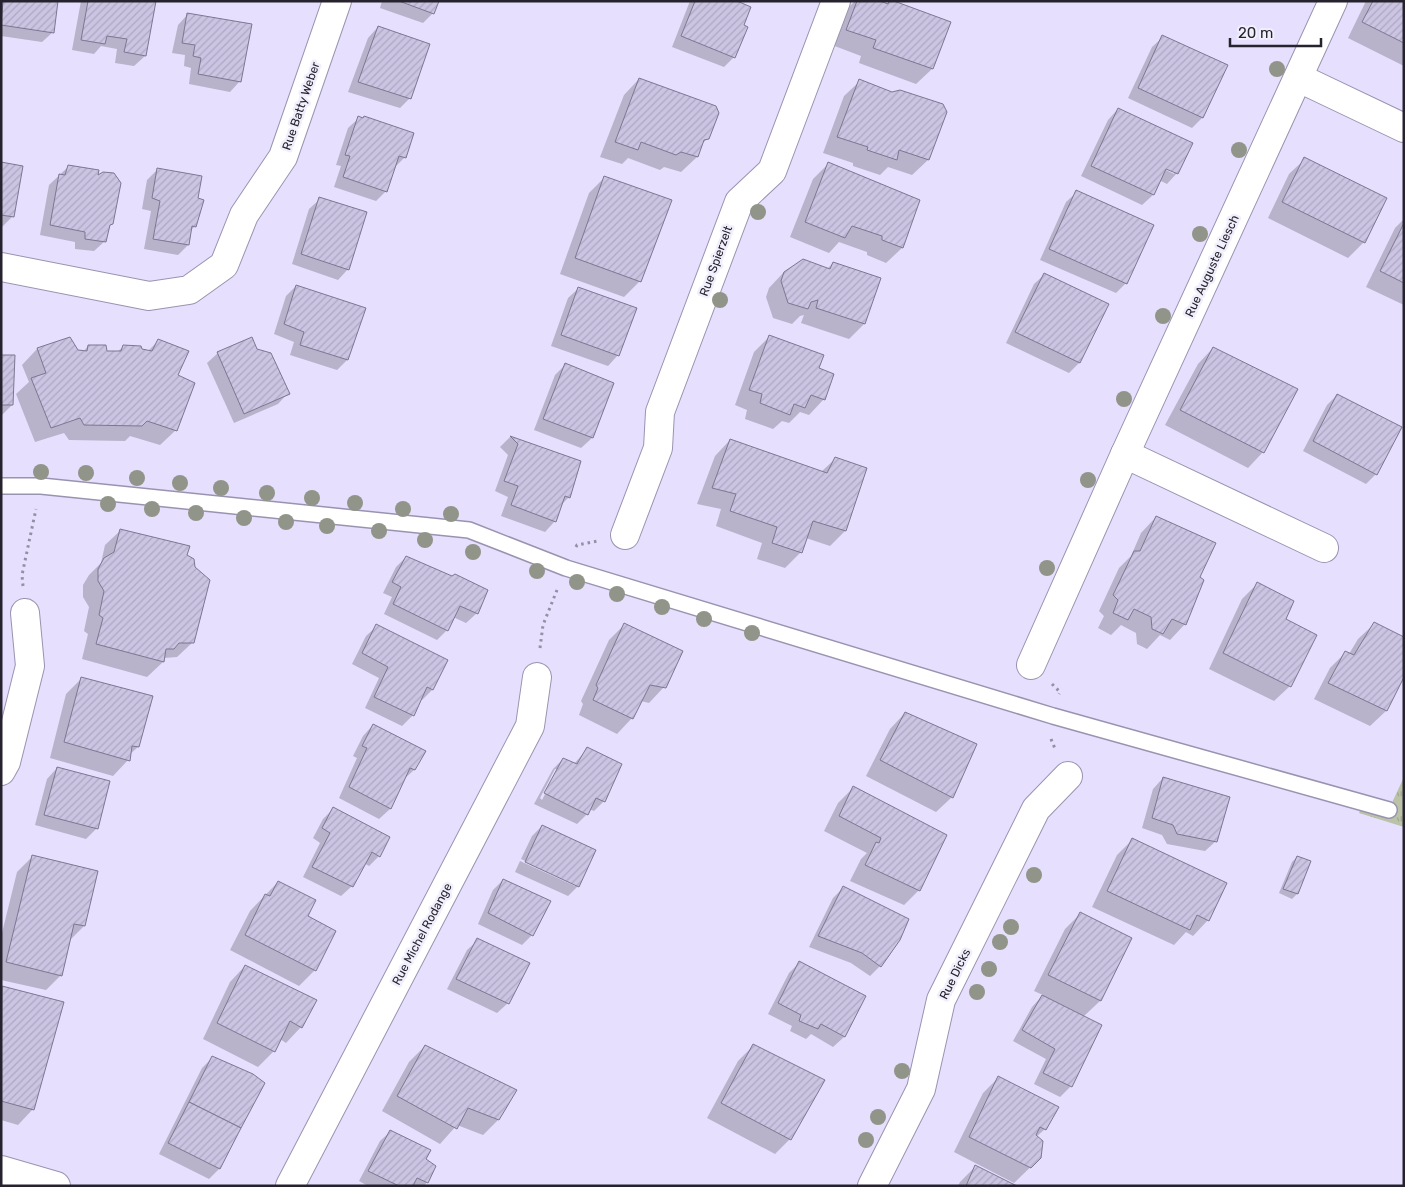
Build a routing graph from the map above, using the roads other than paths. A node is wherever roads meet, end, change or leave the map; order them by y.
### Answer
1 (337, 1) edge
2 (836, 1) edge
3 (1333, 1) edge
4 (1299, 78) junction
5 (1404, 128) edge
6 (1, 267) edge
7 (1126, 454) junction
8 (1, 486) edge
9 (625, 535) road end
10 (1324, 548) dead end
11 (25, 612) road end
12 (1031, 665) dead end
13 (537, 677) road end
14 (1, 771) edge
15 (1068, 776) dead end
16 (1389, 810) dead end
17 (1, 1170) edge
18 (56, 1186) edge
19 (290, 1186) edge
20 (872, 1186) edge

1 - 6 street, Rue Batty Weber
2 - 9 street, Rue Spierzelt
3 - 4 street, Rue Auguste Liesch
4 - 5 street
4 - 7 street, Rue Auguste Liesch
7 - 10 street
7 - 12 street, Rue Auguste Liesch
8 - 16 lane
11 - 14 street
13 - 19 street, Rue Michel Rodange
15 - 20 street, Rue Dicks
17 - 18 street

